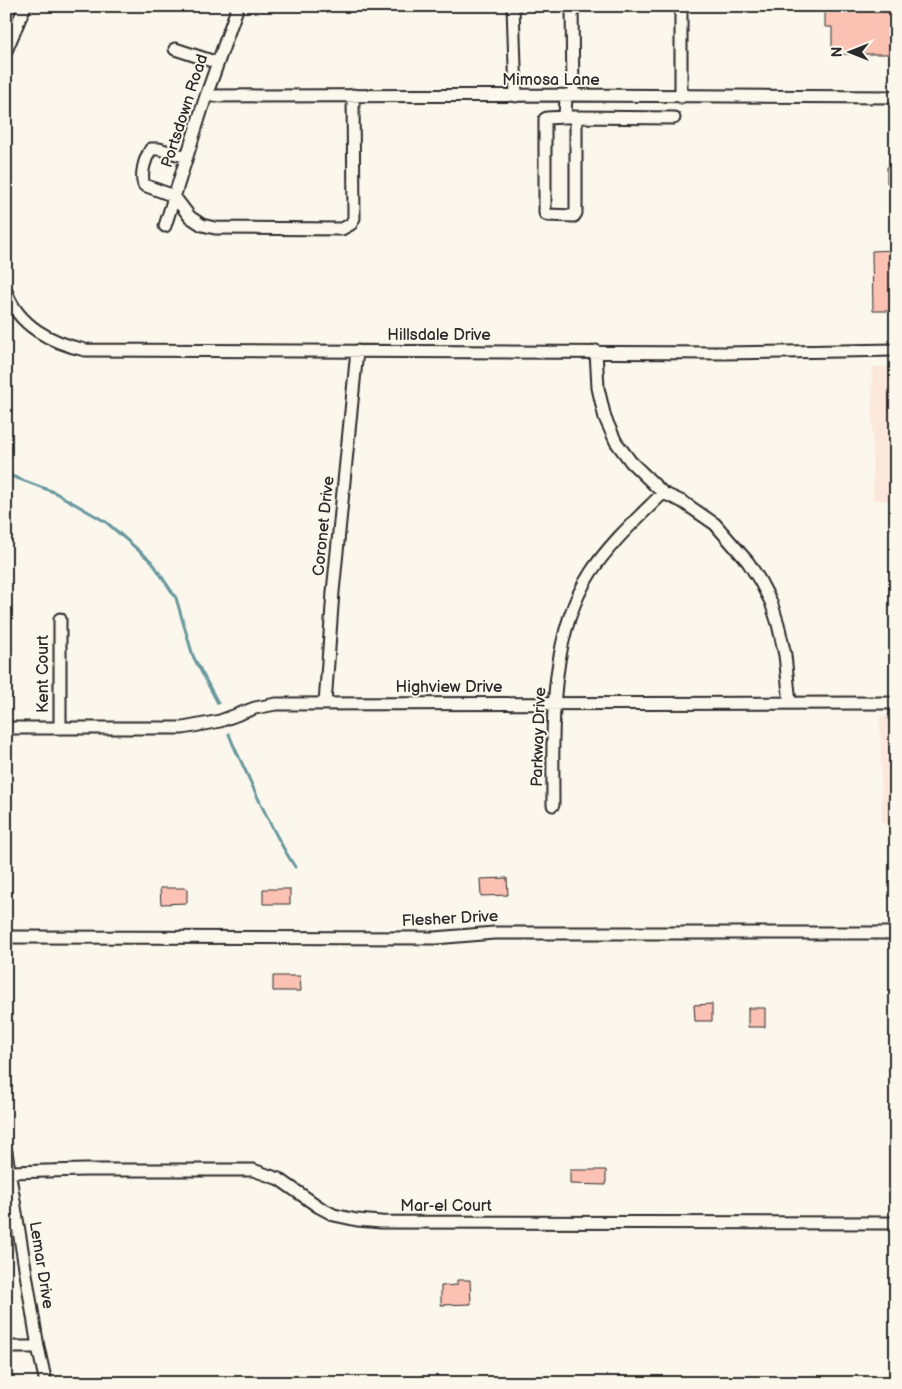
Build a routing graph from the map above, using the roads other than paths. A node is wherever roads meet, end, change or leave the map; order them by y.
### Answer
1 (25, 6) edge
2 (238, 6) edge
3 (513, 6) edge
4 (572, 6) edge
5 (680, 6) edge
6 (175, 49) dead end
7 (6, 51) edge
8 (218, 63) junction
9 (569, 95) junction
10 (206, 96) junction
11 (353, 96) junction
12 (516, 96) junction
13 (630, 96) junction
14 (680, 97) junction
15 (896, 97) edge
16 (570, 117) junction
17 (629, 118) junction
18 (674, 118) dead end
19 (187, 157) junction
20 (174, 196) junction
21 (165, 226) dead end
22 (6, 291) edge
23 (896, 350) edge
24 (357, 351) junction
25 (596, 351) junction
26 (662, 493) junction
27 (60, 619) dead end
28 (553, 703) junction
29 (790, 703) junction
30 (896, 703) edge
31 (325, 704) junction
32 (6, 728) edge
33 (60, 728) junction
34 (553, 805) dead end
35 (896, 933) edge
36 (6, 937) edge
37 (6, 1152) edge
38 (9, 1172) junction
39 (896, 1223) edge
40 (6, 1347) edge
41 (38, 1347) junction
42 (46, 1383) edge

1 - 7 street
2 - 8 street, Portsdown Road
3 - 12 street
4 - 9 street
5 - 14 street
6 - 8 street
8 - 10 street, Portsdown Road
9 - 12 street, Mimosa Lane
9 - 13 street, Mimosa Lane
9 - 16 street
10 - 11 street, Mimosa Lane
10 - 19 street, Portsdown Road
11 - 12 street, Mimosa Lane
11 - 20 street
13 - 14 street, Mimosa Lane
13 - 17 street
14 - 15 street, Mimosa Lane
16 - 16 street
16 - 17 street
17 - 18 street
19 - 20 street, Portsdown Road
19 - 20 street
20 - 21 street, Portsdown Road
22 - 24 street, Hillsdale Drive
23 - 25 street, Hillsdale Drive
24 - 25 street, Hillsdale Drive
24 - 31 street, Coronet Drive
25 - 26 street
26 - 28 street, Parkway Drive
26 - 29 street
27 - 33 street, Kent Court
28 - 29 street, Highview Drive
28 - 31 street, Highview Drive
28 - 34 street, Parkway Drive
29 - 30 street, Highview Drive
31 - 33 street, Highview Drive
32 - 33 street, Highview Drive
35 - 36 street, Flesher Drive
37 - 38 street, Lemar Drive
38 - 39 street, Mar-el Court
38 - 41 street, Lemar Drive
40 - 41 street
41 - 42 street, Lemar Drive

